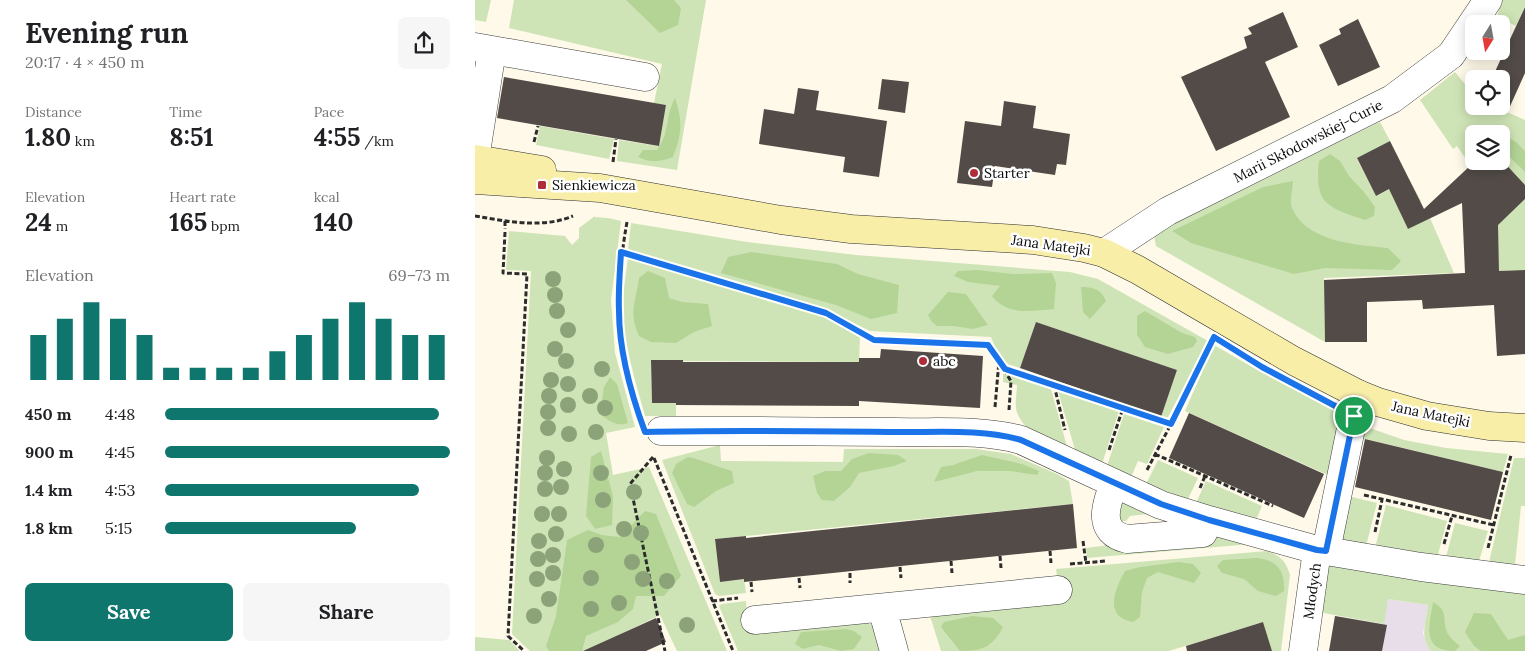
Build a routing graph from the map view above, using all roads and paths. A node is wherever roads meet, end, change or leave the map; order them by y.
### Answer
1 (1489, 0) edge
2 (484, 48) edge
3 (645, 77) dead end
4 (616, 139) dead end
5 (475, 159) edge
6 (606, 177) junction
7 (475, 180) edge
8 (581, 212) dead end
9 (475, 216) edge
10 (505, 221) junction
11 (627, 221) dead end
12 (621, 252) junction
13 (1104, 253) junction
14 (1214, 337) dead end
15 (1005, 369) junction
16 (1358, 394) junction
17 (1123, 408) junction
18 (1007, 436) junction
19 (1519, 439) edge
20 (653, 440) junction
21 (1109, 451) dead end
22 (1155, 454) dead end
23 (1114, 484) junction
24 (1339, 489) junction
25 (1382, 500) junction
26 (1276, 508) dead end
27 (1452, 516) junction
28 (1209, 520) junction
29 (1494, 526) junction
30 (1373, 541) dead end
31 (1321, 551) junction
32 (1442, 552) dead end
33 (1481, 576) junction
34 (1525, 580) edge
35 (1058, 590) dead end
36 (882, 608) junction
37 (755, 620) dead end
38 (524, 651) edge
39 (665, 651) edge
40 (733, 651) edge
41 (894, 651) edge
42 (1303, 651) edge

1 - 13 street, Marii Skłodowskiej-Curie
2 - 3 street
2 - 5 street
4 - 6 path
5 - 6 street, Jana Matejki
6 - 7 street, Jana Matejki
6 - 13 street, Jana Matejki
8 - 10 path
9 - 10 path
10 - 38 path
11 - 12 path
12 - 15 path
12 - 20 path
13 - 16 street, Jana Matejki
14 - 17 path
15 - 17 path
15 - 18 path
16 - 19 street, Jana Matejki
16 - 24 street, Młodych
17 - 21 path
18 - 20 street
18 - 23 street
19 - 29 path
20 - 39 path
20 - 40 path
22 - 26 path
23 - 28 street
23 - 28 street
24 - 25 path
24 - 31 street, Młodych
25 - 27 path
25 - 30 path
27 - 29 path
27 - 32 path
28 - 31 street
29 - 33 path
31 - 33 street
31 - 42 street, Młodych
33 - 34 street
35 - 36 street
36 - 37 street
36 - 41 street

